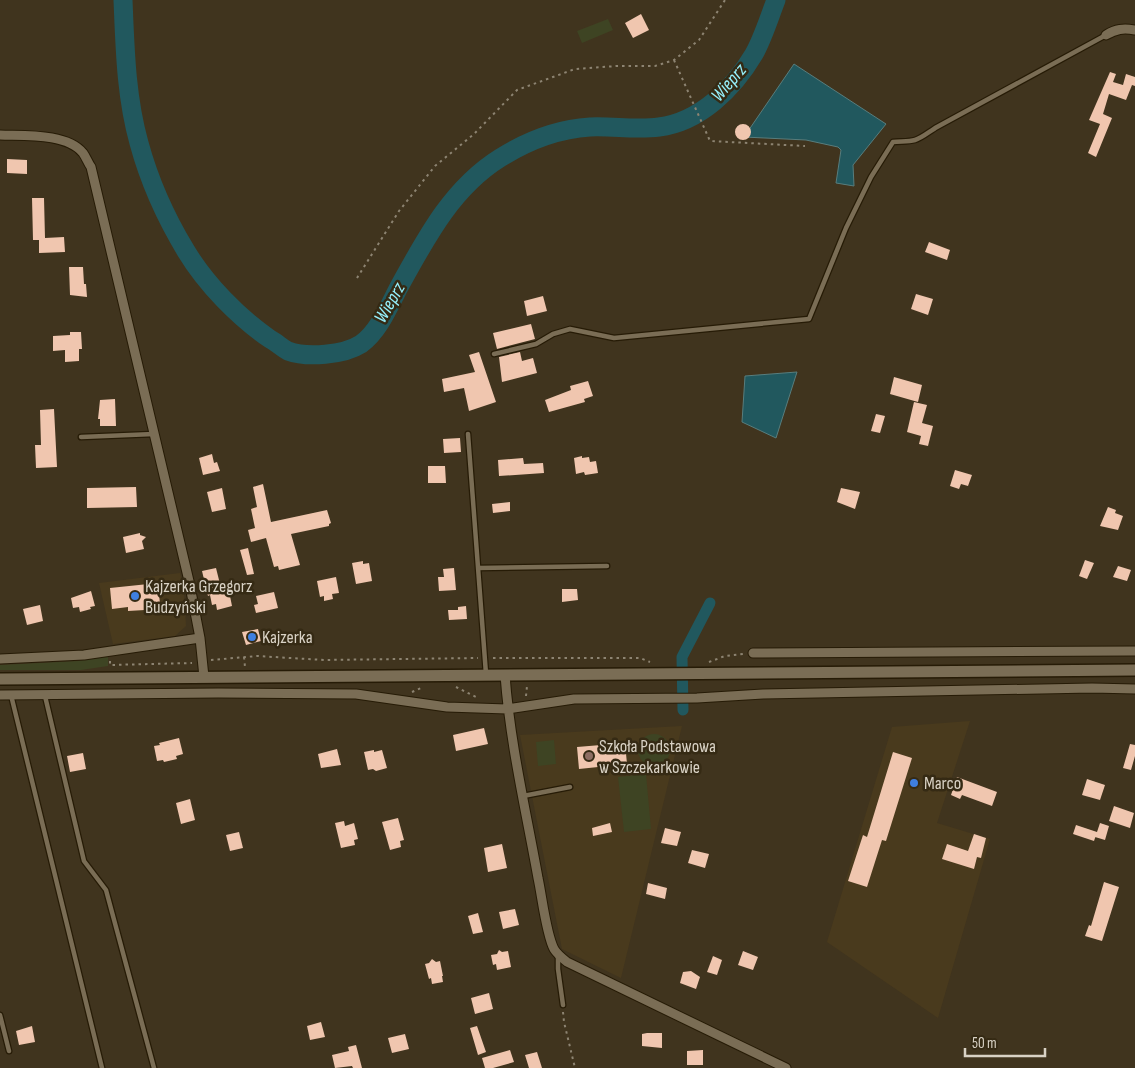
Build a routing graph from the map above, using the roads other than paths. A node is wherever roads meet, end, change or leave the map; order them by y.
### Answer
1 (1135, 30) edge
2 (1106, 35) joint
3 (0, 135) edge
4 (494, 354) dead end
5 (154, 434) junction
6 (468, 434) dead end
7 (81, 438) dead end
8 (606, 566) dead end
9 (478, 568) junction
10 (200, 638) junction
11 (1135, 651) edge
12 (754, 653) road end
13 (0, 659) edge
14 (1135, 670) edge
15 (486, 675) junction
16 (505, 675) junction
17 (204, 677) junction
18 (0, 679) edge
19 (1135, 690) edge
20 (0, 695) edge
21 (11, 695) junction
22 (45, 696) junction
23 (507, 710) junction
24 (570, 787) dead end
25 (523, 796) junction
26 (558, 955) junction
27 (563, 1005) road end
28 (0, 1014) edge
29 (9, 1051) dead end
30 (102, 1068) edge
31 (154, 1068) edge
32 (786, 1068) edge

1 - 2 street
2 - 4 lane
3 - 5 street
5 - 7 lane
5 - 10 street
6 - 9 lane
8 - 9 lane
9 - 15 lane
10 - 13 street
10 - 17 street
11 - 12 street
14 - 16 main road
15 - 16 main road
15 - 17 main road
16 - 23 street
17 - 18 main road
19 - 23 street
20 - 21 street
21 - 22 street
21 - 30 lane
22 - 23 street
22 - 31 lane
23 - 25 street
24 - 25 lane
25 - 26 street
26 - 27 lane
26 - 32 street
28 - 29 lane

